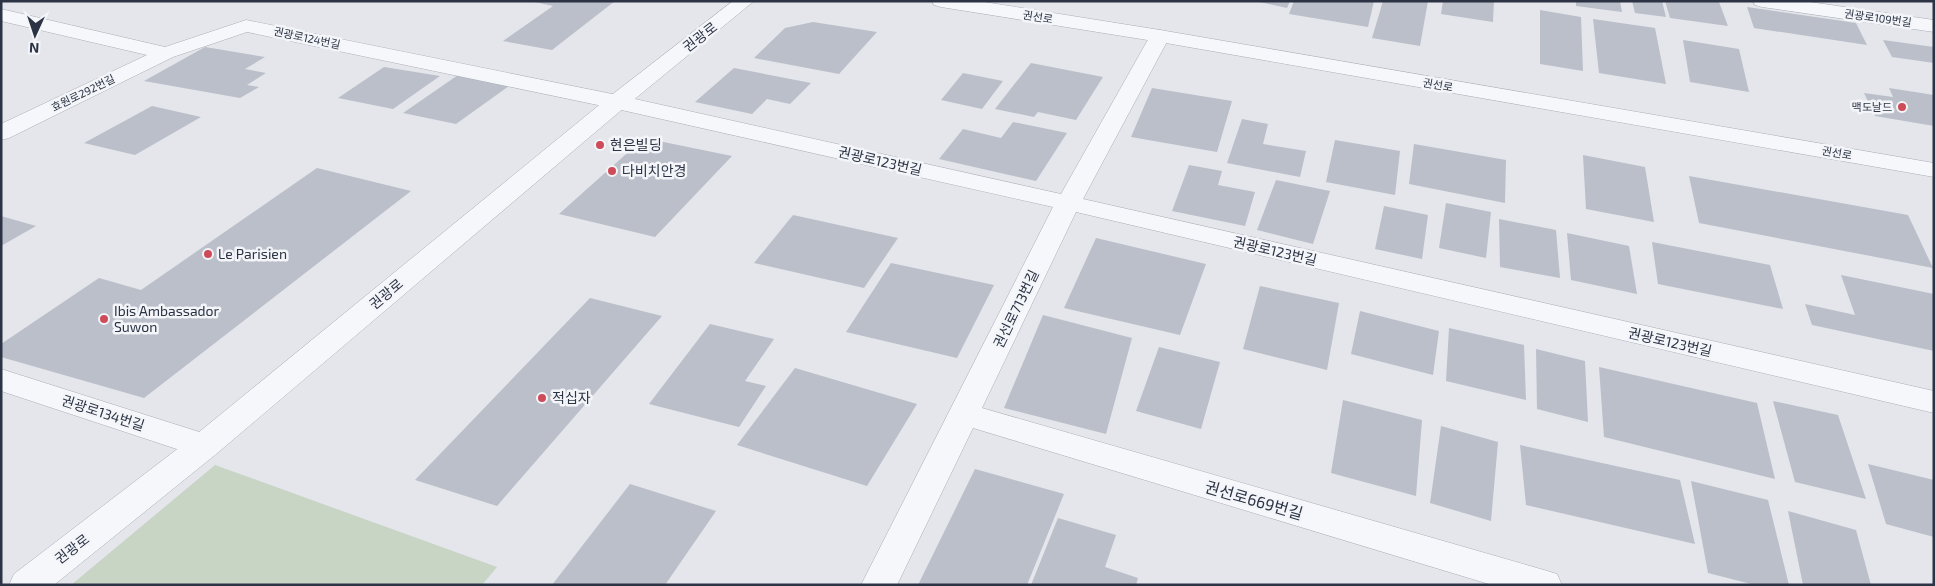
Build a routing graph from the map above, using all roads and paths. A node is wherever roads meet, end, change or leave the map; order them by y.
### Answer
1 (745, 1) edge
2 (941, 1) edge
3 (1762, 1) edge
4 (1, 15) edge
5 (1934, 26) edge
6 (1160, 36) junction
7 (166, 53) junction
8 (616, 102) junction
9 (1, 133) edge
10 (1932, 173) edge
11 (1068, 203) junction
12 (1, 380) edge
13 (1934, 402) edge
14 (964, 414) junction
15 (204, 446) junction
16 (27, 585) edge
17 (879, 585) edge
18 (1544, 585) edge

1 - 8 street, 권광로
2 - 6 street, 권선로
3 - 5 street, 권광로109번길
4 - 7 street
6 - 10 street, 권선로
6 - 11 street, 권선로713번길
7 - 8 street, 권광로124번길
7 - 9 street, 효원로292번길
8 - 11 street, 권광로123번길
8 - 15 street, 권광로
11 - 13 street, 권광로123번길
11 - 14 street, 권선로713번길
12 - 15 street, 권광로134번길
14 - 17 street, 권선로713번길
14 - 18 street, 권선로669번길
15 - 16 street, 권광로

